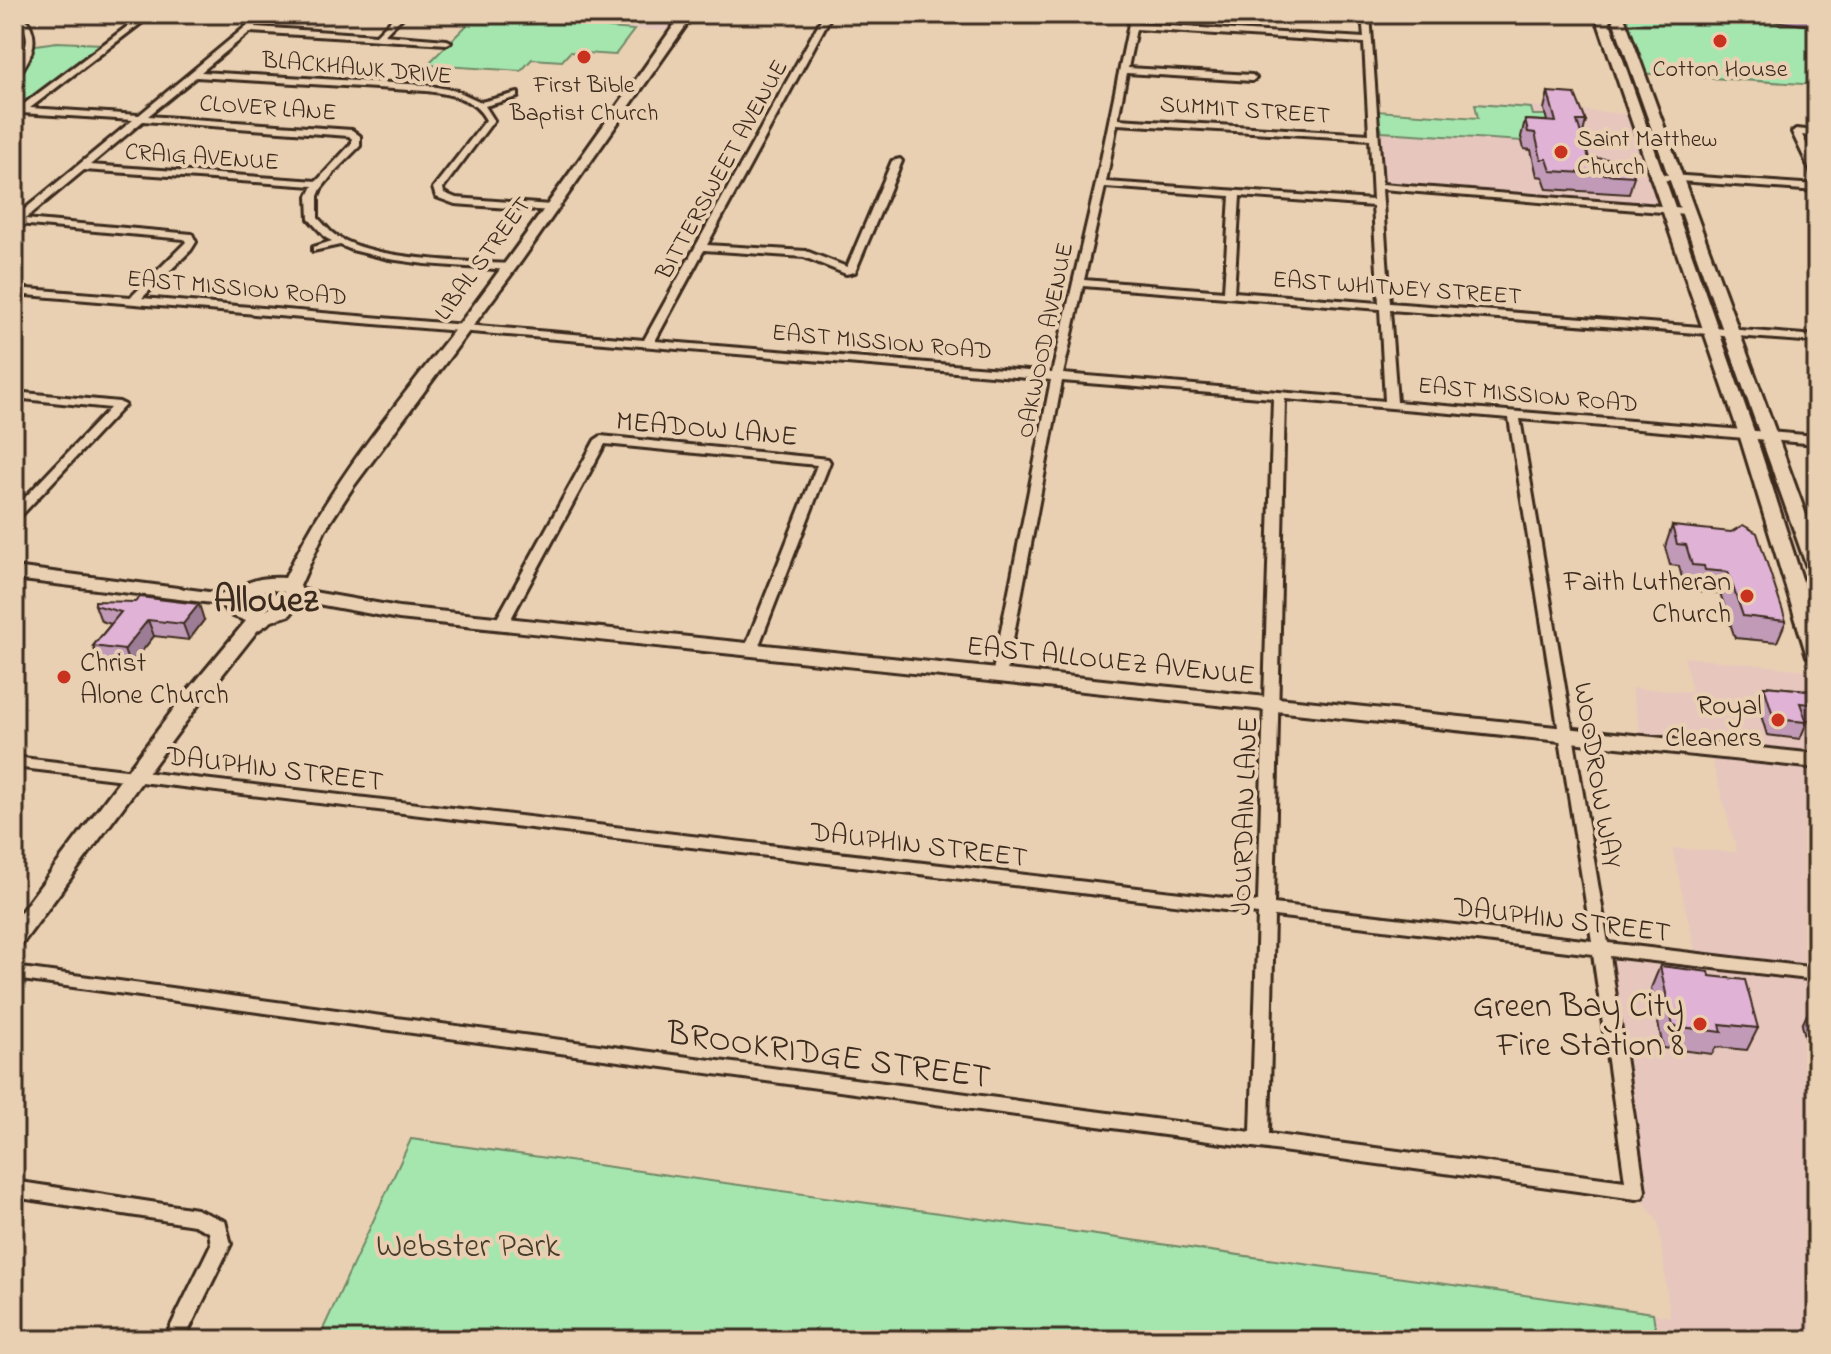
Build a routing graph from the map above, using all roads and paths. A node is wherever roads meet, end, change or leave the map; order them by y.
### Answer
1 (18, 14) edge
2 (149, 14) edge
3 (266, 14) edge
4 (402, 14) edge
5 (688, 14) edge
6 (828, 14) edge
7 (1366, 14) edge
8 (1601, 14) edge
9 (1617, 14) edge
10 (1134, 20) edge
11 (248, 29) junction
12 (378, 37) junction
13 (1368, 41) junction
14 (447, 42) dead end
15 (1123, 70) junction
16 (194, 74) junction
17 (14, 75) edge
18 (1252, 78) dead end
19 (515, 95) dead end
20 (480, 105) junction
21 (17, 111) edge
22 (141, 118) junction
23 (1113, 121) junction
24 (1817, 134) edge
25 (1374, 137) junction
26 (897, 161) dead end
27 (81, 167) junction
28 (1817, 174) edge
29 (1655, 177) junction
30 (1677, 179) junction
31 (319, 184) junction
32 (1101, 184) junction
33 (1377, 186) junction
34 (1817, 188) edge
35 (1235, 194) junction
36 (1378, 203) junction
37 (551, 208) junction
38 (1667, 209) junction
39 (1686, 211) junction
40 (15, 222) edge
41 (339, 242) junction
42 (699, 247) junction
43 (317, 249) dead end
44 (509, 267) junction
45 (1078, 283) junction
46 (14, 291) edge
47 (1229, 295) junction
48 (133, 301) junction
49 (1385, 307) junction
50 (463, 328) junction
51 (1712, 331) junction
52 (1732, 333) junction
53 (1817, 339) edge
54 (648, 343) junction
55 (1057, 377) junction
56 (14, 395) edge
57 (1279, 395) junction
58 (1391, 405) junction
59 (1514, 415) junction
60 (1747, 434) junction
61 (1769, 436) junction
62 (1817, 440) edge
63 (14, 516) edge
64 (316, 530) junction
65 (1817, 570) edge
66 (14, 573) edge
67 (127, 585) junction
68 (255, 586) junction
69 (292, 591) junction
70 (1797, 599) junction
71 (1817, 601) edge
72 (238, 609) junction
73 (399, 613) junction
74 (270, 615) junction
75 (501, 624) junction
76 (751, 650) junction
77 (1817, 656) edge
78 (999, 676) junction
79 (189, 703) junction
80 (1272, 704) junction
81 (1566, 735) junction
82 (1817, 761) edge
83 (14, 762) edge
84 (135, 777) junction
85 (1267, 910) junction
86 (14, 938) edge
87 (1601, 949) junction
88 (14, 973) edge
89 (1817, 974) edge
90 (1260, 1141) junction
91 (14, 1189) edge
92 (1636, 1191) joint
93 (174, 1340) edge

1 - 17 street
2 - 21 street
3 - 11 street
4 - 12 street
5 - 37 street, LIBAL STREET
6 - 42 street, BITTERSWEET AVENUE
7 - 13 street
8 - 29 street
9 - 30 street
10 - 13 street
10 - 15 street, OAKWOOD AVENUE
11 - 12 street
11 - 16 street
12 - 14 street
13 - 25 street
15 - 18 street
15 - 23 street, OAKWOOD AVENUE
16 - 20 street, BLACKHAWK DRIVE
16 - 22 street
19 - 20 street
20 - 37 street, BLACKHAWK DRIVE
21 - 22 street, CLOVER LANE
22 - 27 street
22 - 31 street, CLOVER LANE
23 - 25 street, SUMMIT STREET
23 - 32 street, OAKWOOD AVENUE
24 - 28 street
25 - 33 street
26 - 42 street
27 - 31 street, CRAIG AVENUE
27 - 40 street
29 - 30 street
29 - 38 street
30 - 34 street
30 - 39 street
31 - 41 street
32 - 35 street
32 - 45 street, OAKWOOD AVENUE
33 - 36 street
33 - 38 street
35 - 36 street
35 - 47 street
36 - 49 street
37 - 44 street, LIBAL STREET
38 - 39 street
38 - 51 street
39 - 52 street
40 - 48 street
41 - 43 street
41 - 44 street
42 - 54 street, BITTERSWEET AVENUE
44 - 50 street, LIBAL STREET
45 - 47 street, EAST WHITNEY STREET
45 - 55 street, OAKWOOD AVENUE
46 - 48 street, EAST MISSION ROAD
47 - 49 street, EAST WHITNEY STREET
48 - 50 street, EAST MISSION ROAD
49 - 51 street, EAST WHITNEY STREET
49 - 58 street
50 - 54 street, EAST MISSION ROAD
50 - 64 street, LIBAL STREET
51 - 52 street, EAST WHITNEY STREET
51 - 60 street
52 - 53 street, EAST WHITNEY STREET
52 - 61 street
54 - 55 street, EAST MISSION ROAD
55 - 57 street, EAST MISSION ROAD
55 - 78 street, OAKWOOD AVENUE
56 - 63 street
57 - 58 street, EAST MISSION ROAD
57 - 80 street, JOURDAIN LANE
58 - 59 street, EAST MISSION ROAD
59 - 60 street, EAST MISSION ROAD
59 - 81 street, WOODROW WAY
60 - 61 street, EAST MISSION ROAD
60 - 70 street
61 - 62 street, EAST MISSION ROAD
61 - 65 street
64 - 68 street, LIBAL STREET
64 - 69 street, LIBAL STREET
66 - 67 street
67 - 68 street
67 - 72 street
68 - 69 street, EAST ALLOUEZ AVENUE
68 - 72 street, LIBAL STREET
69 - 73 street, EAST ALLOUEZ AVENUE
69 - 74 street, LIBAL STREET
70 - 71 street
70 - 77 street
72 - 74 street, EAST ALLOUEZ AVENUE
72 - 79 street
73 - 74 street, EAST ALLOUEZ AVENUE
73 - 75 street, EAST ALLOUEZ AVENUE
74 - 79 street
75 - 76 street, EAST ALLOUEZ AVENUE
75 - 76 street, MEADOW LANE
76 - 78 street, EAST ALLOUEZ AVENUE
78 - 80 street, EAST ALLOUEZ AVENUE
79 - 84 street
80 - 81 street, EAST ALLOUEZ AVENUE
80 - 85 street, JOURDAIN LANE
81 - 82 street, EAST ALLOUEZ AVENUE
81 - 87 street, WOODROW WAY
83 - 84 street, DAUPHIN STREET
84 - 85 street, DAUPHIN STREET
84 - 86 street
85 - 87 street, DAUPHIN STREET
85 - 90 street, JOURDAIN LANE
87 - 89 street, DAUPHIN STREET
87 - 92 street, WOODROW WAY
88 - 90 street, BROOKRIDGE STREET
90 - 92 street, BROOKRIDGE STREET
91 - 93 street

